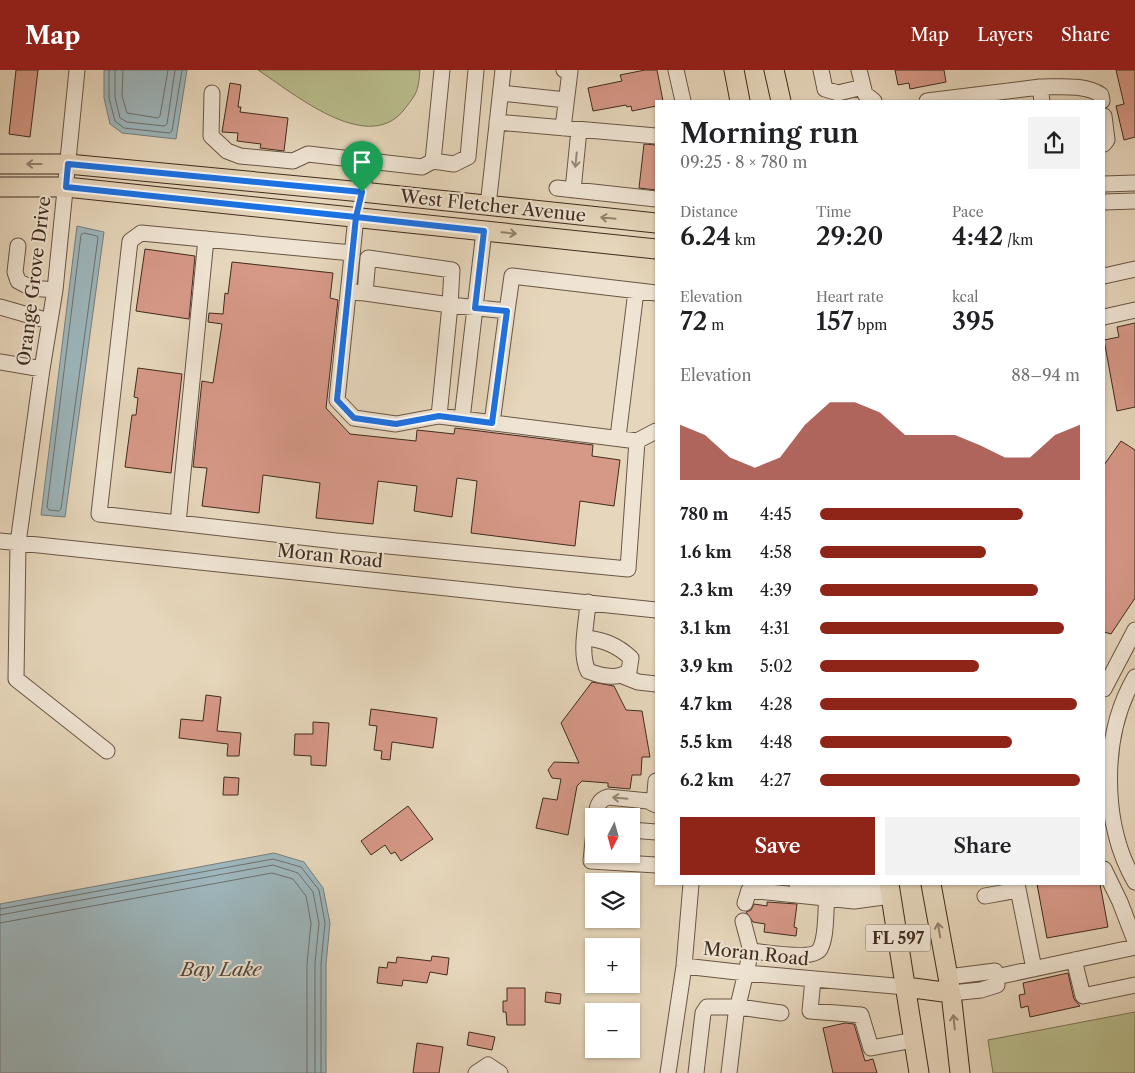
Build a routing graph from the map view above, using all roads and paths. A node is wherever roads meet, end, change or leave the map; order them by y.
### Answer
1 (77, 70) edge
2 (442, 70) edge
3 (476, 70) edge
4 (503, 70) edge
5 (564, 70) edge
6 (676, 70) edge
7 (734, 70) edge
8 (774, 70) edge
9 (822, 70) edge
10 (859, 70) edge
11 (863, 87) junction
12 (500, 92) junction
13 (212, 93) dead end
14 (1041, 94) edge
15 (1068, 94) edge
16 (566, 100) junction
17 (684, 100) edge
18 (740, 100) edge
19 (780, 100) edge
20 (873, 100) edge
21 (943, 100) edge
22 (1102, 100) edge
23 (497, 122) junction
24 (1105, 124) edge
25 (563, 128) junction
26 (579, 130) junction
27 (655, 136) edge
28 (1105, 143) edge
29 (433, 161) junction
30 (368, 162) junction
31 (0, 164) edge
32 (68, 164) junction
33 (1105, 184) edge
34 (1135, 184) edge
35 (66, 187) junction
36 (0, 188) edge
37 (557, 188) dead end
38 (573, 190) junction
39 (362, 192) junction
40 (655, 199) edge
41 (1135, 201) edge
42 (1105, 202) edge
43 (488, 206) junction
44 (356, 217) junction
45 (655, 223) edge
46 (484, 231) junction
47 (206, 239) junction
48 (18, 246) dead end
49 (655, 249) edge
50 (352, 253) junction
51 (1135, 270) edge
52 (1105, 276) edge
53 (55, 290) junction
54 (636, 290) junction
55 (348, 292) junction
56 (365, 293) junction
57 (655, 293) edge
58 (450, 305) junction
59 (0, 306) edge
60 (475, 308) junction
61 (1135, 310) edge
62 (507, 311) junction
63 (1105, 314) edge
64 (49, 321) junction
65 (0, 362) edge
66 (42, 369) junction
67 (439, 416) junction
68 (462, 419) junction
69 (492, 423) junction
70 (655, 432) edge
71 (618, 437) junction
72 (637, 441) junction
73 (178, 523) junction
74 (0, 540) edge
75 (18, 542) junction
76 (588, 602) junction
77 (655, 606) edge
78 (1135, 630) edge
79 (586, 638) junction
80 (623, 676) junction
81 (1135, 677) edge
82 (655, 684) edge
83 (1105, 687) edge
84 (107, 751) dead end
85 (655, 805) edge
86 (597, 808) edge
87 (640, 831) edge
88 (655, 832) edge
89 (624, 863) edge
90 (655, 865) edge
91 (1105, 871) edge
92 (1135, 882) edge
93 (690, 885) edge
94 (802, 885) edge
95 (931, 885) edge
96 (1017, 887) edge
97 (887, 888) edge
98 (826, 890) edge
99 (985, 896) dead end
100 (745, 903) dead end
101 (743, 921) dead end
102 (1135, 941) edge
103 (1135, 947) edge
104 (751, 951) junction
105 (1074, 960) junction
106 (684, 966) junction
107 (1034, 969) junction
108 (746, 973) junction
109 (813, 979) junction
110 (949, 985) junction
111 (1135, 985) edge
112 (906, 987) junction
113 (739, 1007) junction
114 (781, 1013) dead end
115 (914, 1040) junction
116 (476, 1073) edge
117 (500, 1073) edge
118 (668, 1073) edge
119 (696, 1073) edge
120 (729, 1073) edge
121 (919, 1073) edge
122 (960, 1073) edge

1 - 32 street, Orange Grove Drive
2 - 29 street
3 - 29 street
4 - 12 street
5 - 16 street
6 - 17 street
7 - 18 main road
8 - 19 main road
9 - 11 street
10 - 11 street
11 - 20 street
12 - 16 street
12 - 23 street
13 - 30 street
14 - 15 street
14 - 21 street
15 - 22 street
16 - 25 street
23 - 25 street
23 - 43 street
24 - 28 street
25 - 26 street
26 - 27 street
26 -> 38 street
29 - 30 street
30 - 39 street
32 -> 31 main road, West Fletcher Avenue
32 - 35 street, Orange Grove Drive
32 - 39 main road, West Fletcher Avenue
33 - 34 street
35 - 36 main road, West Fletcher Avenue
35 - 44 main road, West Fletcher Avenue
35 - 53 street, Orange Grove Drive
37 - 38 street
38 - 40 street
39 - 43 main road, West Fletcher Avenue
39 - 44 main road
41 - 42 street
45 -> 43 main road, West Fletcher Avenue
44 - 46 main road, West Fletcher Avenue
44 - 50 street
46 -> 49 main road, West Fletcher Avenue
46 - 60 street
47 - 50 street
47 - 73 street
47 - 73 street
48 - 53 street
50 - 55 street
51 - 52 street
53 - 64 street, Orange Grove Drive
54 - 57 street
54 - 62 street
54 - 71 street
55 - 56 street
55 - 67 street
56 - 58 street
56 - 58 street
58 - 60 street
58 - 67 street
59 - 64 street
60 - 62 street
60 - 68 street
61 - 63 street
62 - 69 street
64 - 66 street, Orange Grove Drive
65 - 66 street
66 - 75 street, Orange Grove Drive
67 - 68 street
68 - 69 street
69 - 71 street
70 - 72 street
71 - 72 street
72 - 73 street
74 - 75 street, Moran Road
75 - 76 street, Moran Road
75 - 84 street, Orange Grove Drive
76 - 77 street, Moran Road
76 - 79 street
78 - 83 street
79 - 80 street
79 - 80 street
80 - 82 street
81 - 92 street
85 -> 86 street
87 - 88 street
89 - 90 street
91 - 102 street
93 - 106 street, Moran Road
94 - 98 street
110 -> 95 main road, FL 597
96 - 99 street
96 - 107 street
97 - 98 street
97 - 112 main road, FL 597
98 - 100 street
98 - 104 street
101 - 104 street
103 - 105 street
104 - 108 street
105 - 107 street
105 - 111 street
106 - 108 street, Moran Road
106 - 118 street
107 - 110 street
108 - 109 street, Moran Road
108 - 113 street
109 - 112 street, Moran Road
109 - 115 street
110 - 112 main road
122 -> 110 main road, FL 597
112 - 115 main road, FL 597
113 - 114 street
113 - 119 street
113 - 120 street
115 - 121 main road, FL 597
116 - 117 street

